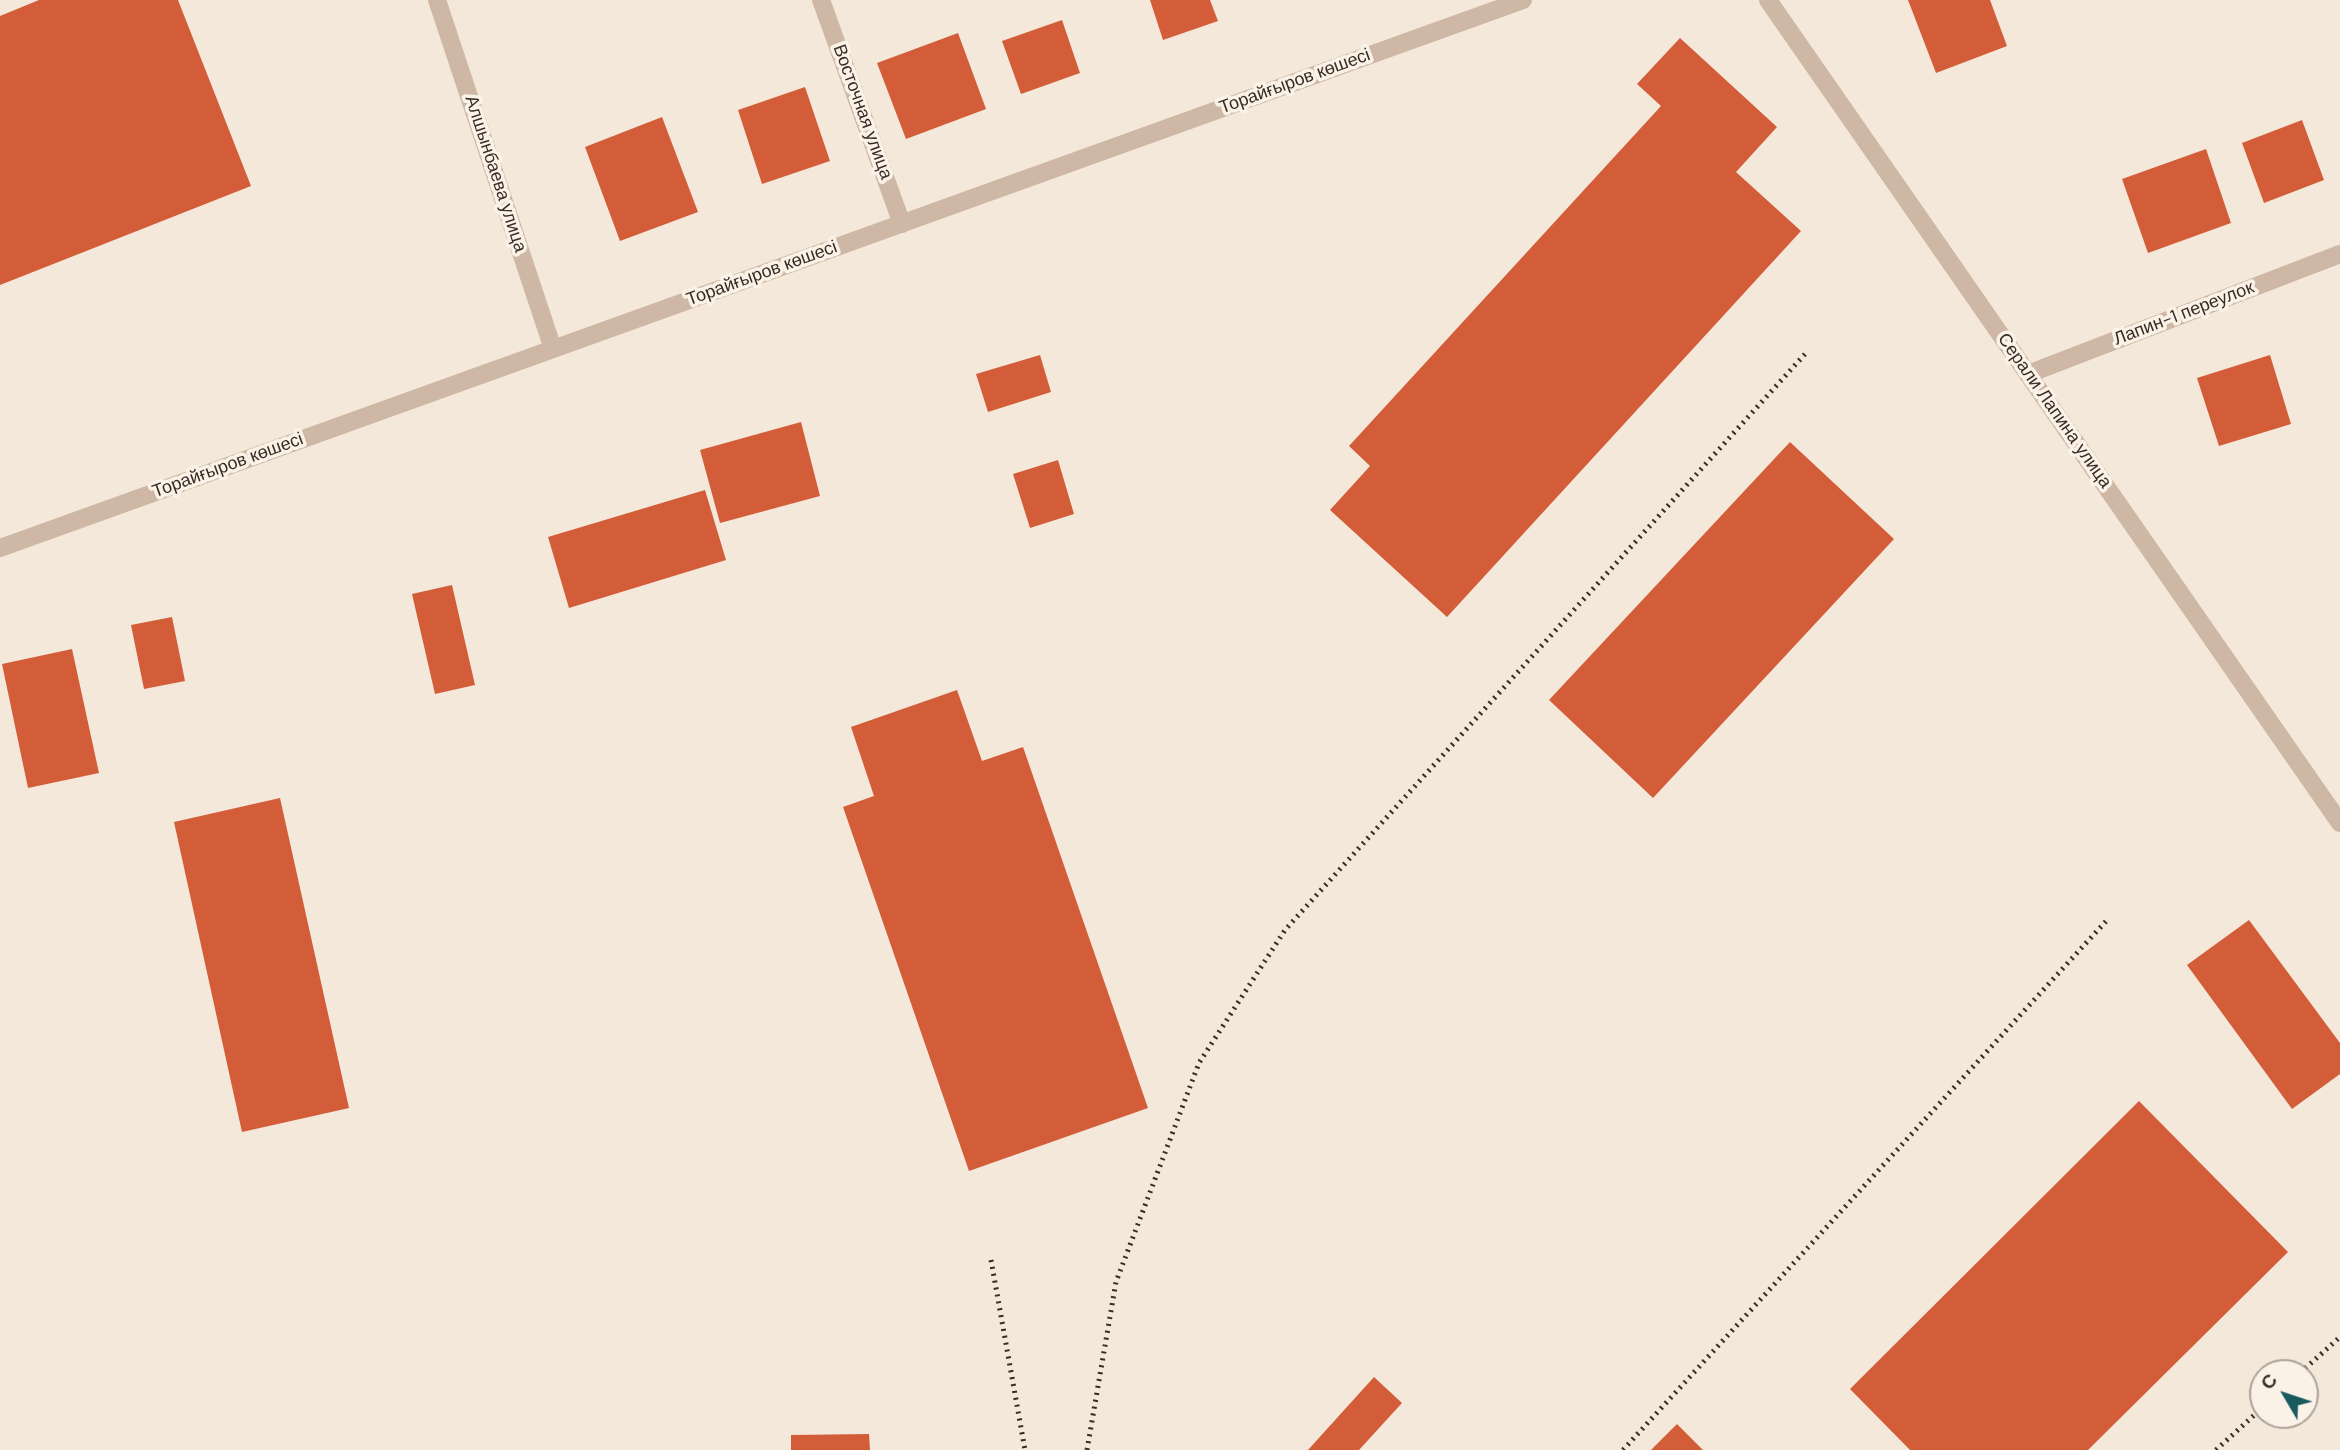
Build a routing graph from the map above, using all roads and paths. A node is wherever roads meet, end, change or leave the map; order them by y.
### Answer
1 (437, 0) edge
2 (821, 0) edge
3 (1523, 0) edge
4 (1768, 0) edge
5 (902, 224) junction
6 (2340, 254) edge
7 (554, 349) junction
8 (2028, 374) junction
9 (0, 548) edge
10 (2340, 823) edge

1 - 7 street, Алшынбаева улица
2 - 5 street, Восточная улица
3 - 5 street, Торайғыров көшесі
4 - 8 street, Серали Лапина улица
5 - 7 street, Торайғыров көшесі
6 - 8 street, Лапин-1 переулок
7 - 9 street, Торайғыров көшесі
8 - 10 street, Серали Лапина улица

